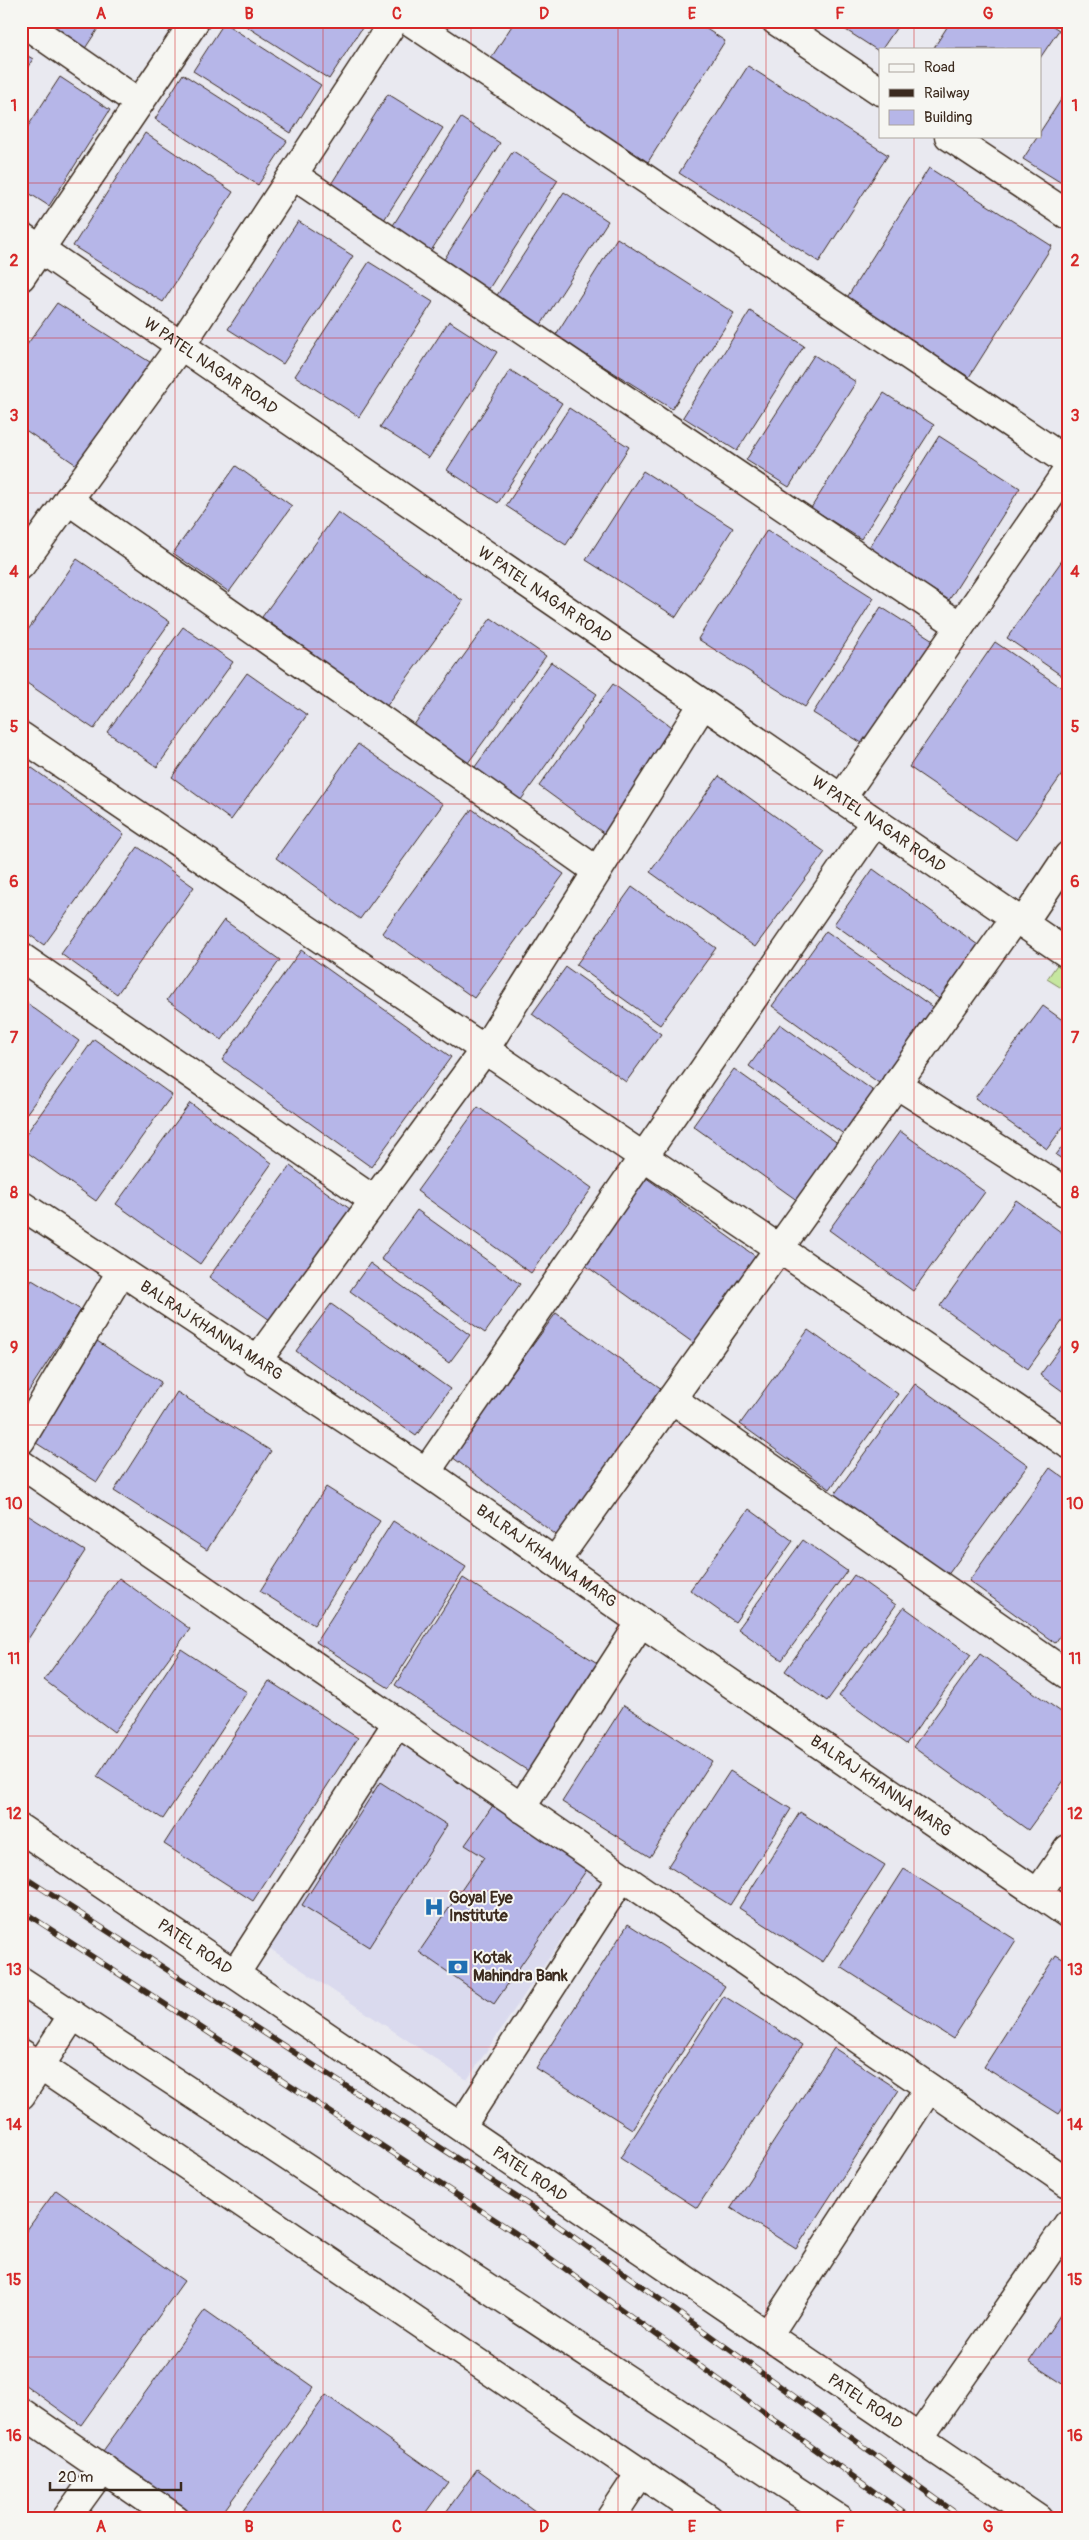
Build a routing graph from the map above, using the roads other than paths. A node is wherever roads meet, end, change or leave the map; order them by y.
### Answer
1 (195, 21) edge
2 (394, 21) edge
3 (410, 21) edge
4 (776, 21) edge
5 (21, 22) edge
6 (879, 90) edge
7 (139, 103) junction
8 (952, 138) edge
9 (293, 175) junction
10 (1068, 215) edge
11 (31, 242) edge
12 (21, 277) edge
13 (180, 345) junction
14 (1068, 462) edge
15 (1068, 470) edge
16 (68, 500) junction
17 (21, 565) edge
18 (960, 626) junction
19 (703, 704) junction
20 (21, 736) edge
21 (841, 799) junction
22 (874, 823) junction
23 (1068, 856) edge
24 (597, 871) junction
25 (1019, 921) junction
26 (1068, 954) edge
27 (21, 957) edge
28 (485, 1049) junction
29 (896, 1084) junction
30 (643, 1156) junction
31 (1068, 1193) edge
32 (375, 1201) junction
33 (21, 1205) edge
34 (779, 1248) junction
35 (121, 1272) junction
36 (256, 1362) junction
37 (672, 1399) junction
38 (21, 1440) edge
39 (1068, 1444) edge
40 (21, 1464) edge
41 (426, 1472) junction
42 (555, 1562) junction
43 (641, 1622) junction
44 (1068, 1675) edge
45 (397, 1723) junction
46 (521, 1808) junction
47 (21, 1829) edge
48 (1068, 1849) edge
49 (622, 1877) junction
50 (1038, 1893) junction
51 (1068, 1914) edge
52 (235, 1974) junction
53 (21, 1981) edge
54 (72, 2015) junction
55 (30, 2059) edge
56 (929, 2088) junction
57 (21, 2095) edge
58 (462, 2127) junction
59 (1068, 2183) edge
60 (1068, 2224) edge
61 (768, 2335) junction
62 (21, 2412) edge
63 (919, 2438) junction
64 (103, 2468) junction
65 (641, 2472) junction
66 (66, 2519) edge
67 (176, 2519) edge
68 (610, 2519) edge
69 (709, 2519) edge
70 (839, 2519) edge
71 (1038, 2519) edge

1 - 7 street
2 - 9 street
3 - 14 street
4 - 6 street
5 - 7 street
7 - 11 street
8 - 10 street
9 - 13 street
9 - 18 street
11 - 12 street
11 - 13 street, W PATEL NAGAR ROAD
13 - 16 street
13 - 19 street, W PATEL NAGAR ROAD
15 - 18 street
16 - 17 street
16 - 24 street
18 - 21 street
19 - 21 street, W PATEL NAGAR ROAD
19 - 24 street
20 - 28 street
21 - 22 street, W PATEL NAGAR ROAD
22 - 25 street, W PATEL NAGAR ROAD
22 - 30 street
23 - 25 street
24 - 28 street
25 - 26 street, W PATEL NAGAR ROAD
25 - 29 street
27 - 32 street
28 - 30 street
28 - 32 street
29 - 31 street
29 - 34 street
30 - 34 street
30 - 41 street
32 - 36 street
33 - 35 street, BALRAJ KHANNA MARG
34 - 37 street
34 - 39 street
35 - 36 street, BALRAJ KHANNA MARG
35 - 38 street
36 - 41 street, BALRAJ KHANNA MARG
37 - 42 street
37 - 44 street
40 - 45 street
41 - 42 street, BALRAJ KHANNA MARG
42 - 43 street, BALRAJ KHANNA MARG
43 - 46 street
43 - 50 street, BALRAJ KHANNA MARG
45 - 46 street
45 - 52 street
46 - 49 street
47 - 52 street, PATEL ROAD
48 - 50 street
49 - 56 street
49 - 58 street
50 - 51 street, BALRAJ KHANNA MARG
52 - 58 street, PATEL ROAD
53 - 54 street
54 - 55 street
54 - 70 street
55 - 57 street
55 - 65 street
56 - 59 street
56 - 61 street
58 - 61 street, PATEL ROAD
60 - 63 street
61 - 63 street, PATEL ROAD
62 - 64 street
63 - 71 street, PATEL ROAD
64 - 66 street
64 - 67 street
65 - 68 street
65 - 69 street

